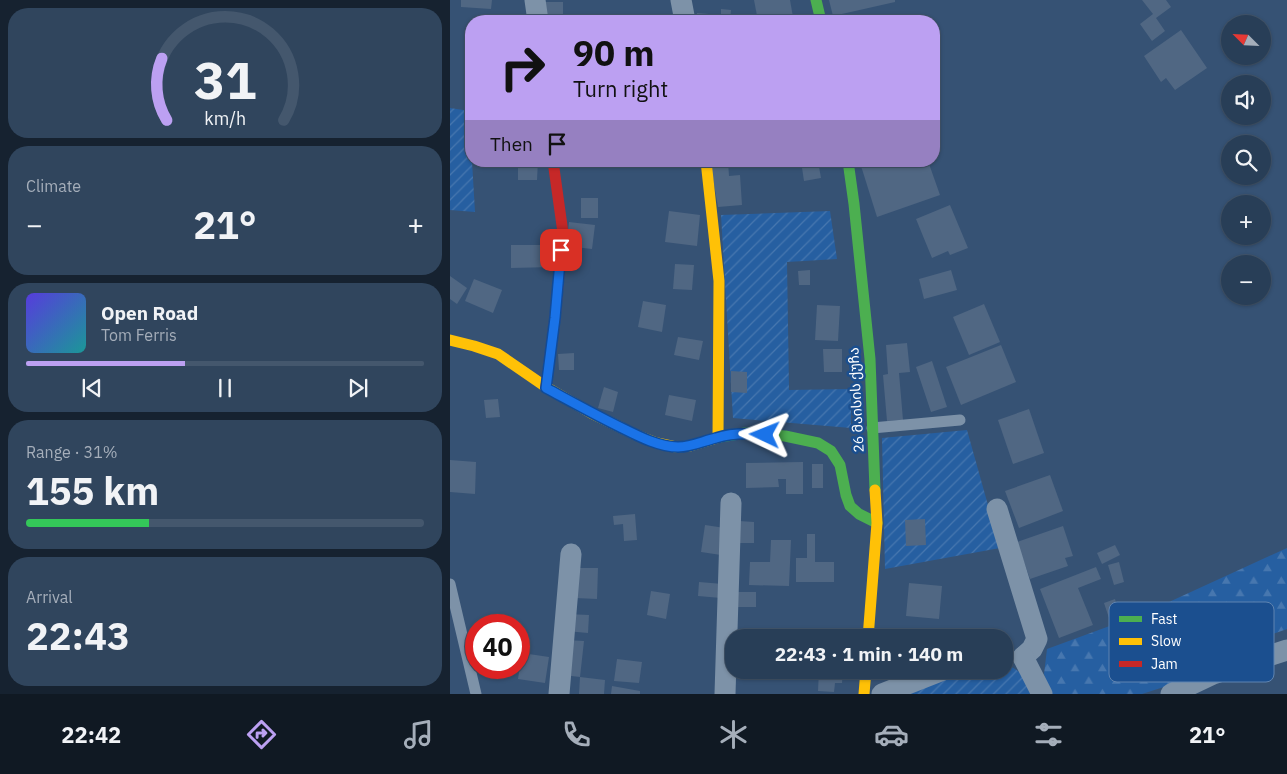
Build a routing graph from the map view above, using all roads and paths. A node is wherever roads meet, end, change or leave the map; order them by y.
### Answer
1 (535, 0) edge
2 (681, 0) edge
3 (816, 0) edge
4 (537, 15) edge
5 (685, 15) edge
6 (820, 15) edge
7 (554, 167) edge
8 (707, 167) edge
9 (849, 167) edge
10 (450, 340) edge
11 (546, 388) junction
12 (960, 420) dead end
13 (872, 428) junction
14 (718, 437) junction
15 (731, 503) dead end
16 (997, 509) dead end
17 (877, 523) junction
18 (571, 554) dead end
19 (450, 584) edge
20 (869, 629) edge
21 (1287, 650) edge
22 (1274, 654) edge
23 (1014, 656) edge
24 (865, 679) edge
25 (920, 679) edge
26 (1196, 682) edge
27 (476, 694) edge
28 (559, 694) edge
29 (725, 694) edge
30 (864, 694) edge
31 (882, 694) edge
32 (1042, 694) edge
33 (1171, 694) edge

1 - 4 street
2 - 5 street
3 - 6 street
7 - 11 street
8 - 14 street
9 - 13 street, 26 მაისის ქუჩა
10 - 11 street
11 - 14 street
12 - 13 lane
13 - 17 street, 26 მაისის ქუჩა
14 - 17 street
15 - 29 street
16 - 23 street
17 - 20 street, 26 მაისის ქუჩა
18 - 28 street
19 - 27 lane
21 - 22 street
23 - 32 street
24 - 30 street
25 - 31 street
26 - 33 street

